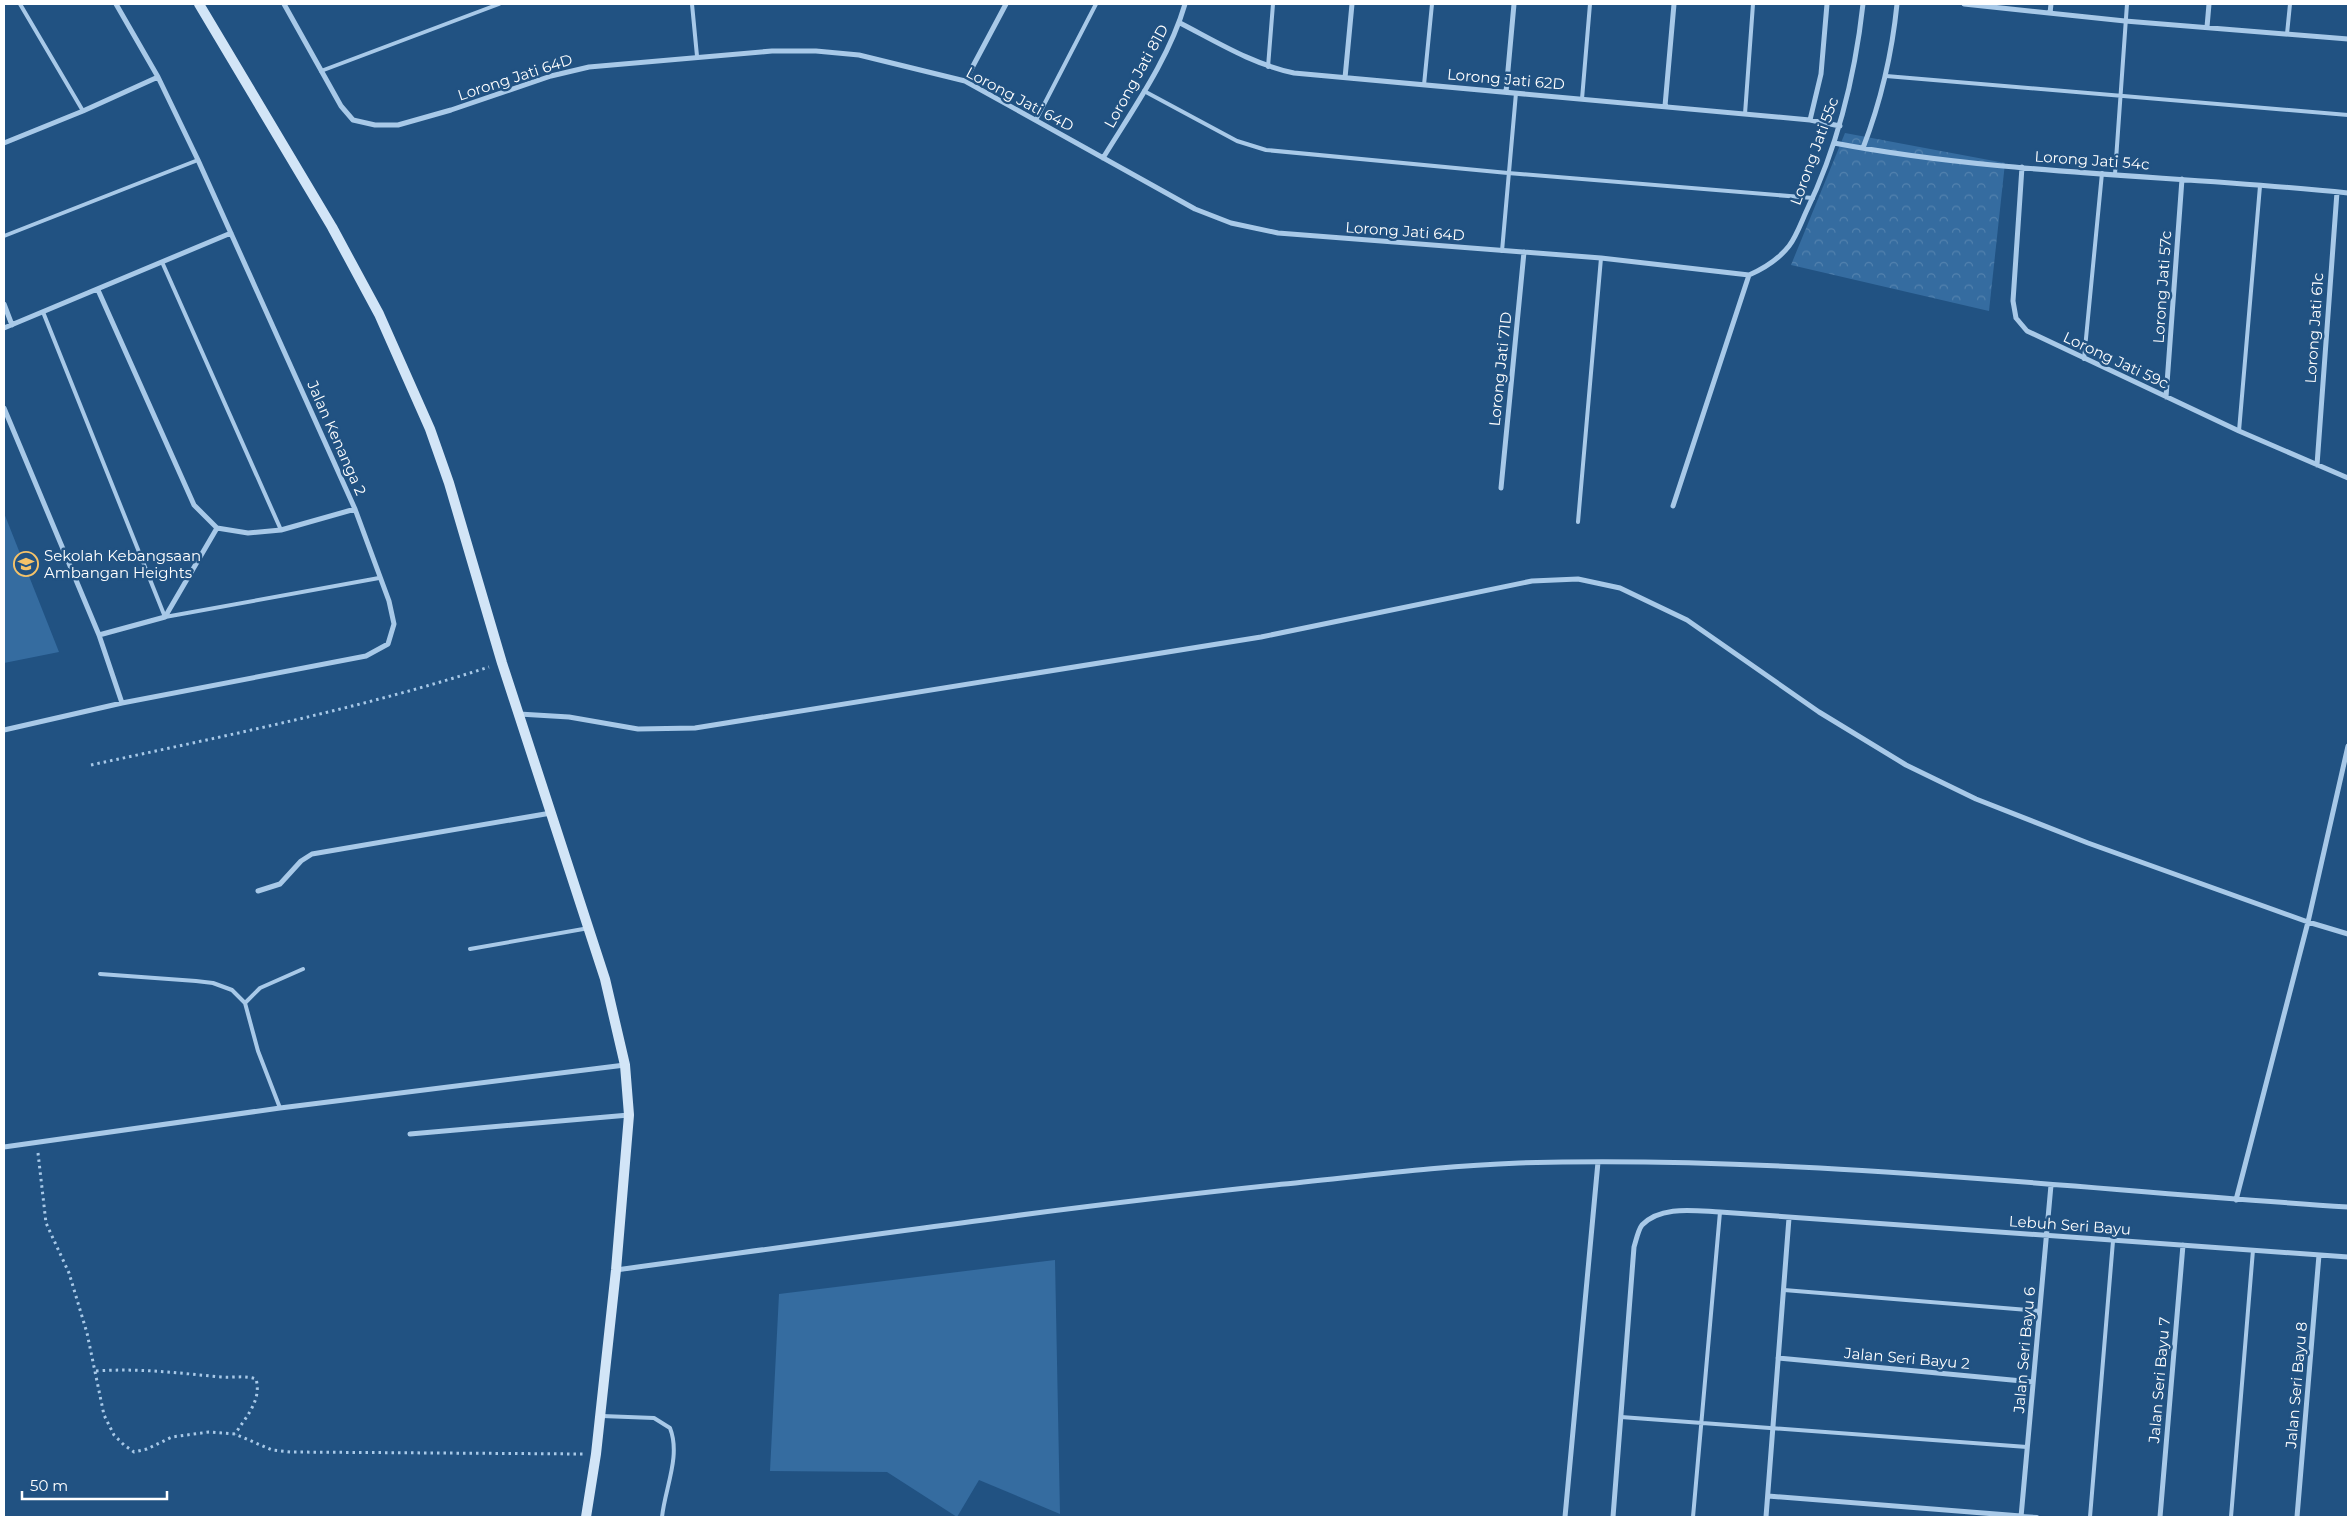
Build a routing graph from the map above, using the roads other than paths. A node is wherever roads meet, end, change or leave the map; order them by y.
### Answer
1 (20, 4) edge
2 (116, 4) edge
3 (199, 4) edge
4 (284, 4) edge
5 (499, 4) edge
6 (692, 4) edge
7 (1006, 4) edge
8 (1096, 4) edge
9 (1185, 4) edge
10 (1273, 4) edge
11 (1352, 4) edge
12 (1432, 4) edge
13 (1514, 4) edge
14 (1590, 4) edge
15 (1674, 4) edge
16 (1753, 4) edge
17 (1827, 4) edge
18 (1863, 4) edge
19 (1897, 4) edge
20 (1964, 4) edge
21 (1970, 4) edge
22 (2051, 4) edge
23 (2127, 4) edge
24 (2209, 4) edge
25 (2290, 4) edge
26 (2050, 13) junction
27 (2125, 21) junction
28 (1180, 23) junction
29 (2207, 27) junction
30 (2287, 34) junction
31 (2348, 40) edge
32 (696, 56) junction
33 (1268, 67) junction
34 (321, 70) junction
35 (1886, 76) junction
36 (158, 77) junction
37 (1345, 78) junction
38 (965, 82) junction
39 (1424, 85) junction
40 (1144, 91) junction
41 (1506, 92) junction
42 (1516, 93) junction
43 (2119, 96) junction
44 (1582, 99) junction
45 (1665, 106) junction
46 (83, 111) junction
47 (1745, 114) junction
48 (2348, 115) edge
49 (1036, 120) junction
50 (1810, 120) junction
51 (1840, 126) junction
52 (4, 143) edge
53 (1834, 143) junction
54 (1863, 148) junction
55 (1103, 158) junction
56 (198, 160) junction
57 (2022, 167) junction
58 (1508, 173) junction
59 (2102, 173) junction
60 (2115, 174) junction
61 (2182, 179) junction
62 (2260, 186) junction
63 (2337, 192) junction
64 (2348, 193) edge
65 (1813, 198) junction
66 (231, 233) junction
67 (4, 236) edge
68 (1502, 251) junction
69 (1524, 252) junction
70 (1600, 258) junction
71 (162, 262) junction
72 (1749, 275) junction
73 (98, 290) junction
74 (4, 304) edge
75 (43, 312) junction
76 (12, 325) junction
77 (4, 328) edge
78 (2084, 359) junction
79 (2166, 397) junction
80 (4, 408) edge
81 (2239, 431) junction
82 (2317, 465) junction
83 (2348, 478) edge
84 (1501, 488) dead end
85 (1673, 506) dead end
86 (355, 509) junction
87 (1578, 522) dead end
88 (217, 528) junction
89 (281, 530) junction
90 (379, 578) junction
91 (165, 616) junction
92 (99, 635) junction
93 (122, 704) junction
94 (518, 714) junction
95 (4, 730) edge
96 (2348, 746) edge
97 (550, 813) junction
98 (258, 891) dead end
99 (2308, 922) junction
100 (589, 928) junction
101 (2348, 934) edge
102 (470, 949) dead end
103 (304, 969) dead end
104 (100, 974) dead end
105 (245, 1003) junction
106 (625, 1065) junction
107 (280, 1108) junction
108 (629, 1115) junction
109 (410, 1134) dead end
110 (4, 1147) edge
111 (1598, 1162) junction
112 (2051, 1185) junction
113 (2236, 1200) junction
114 (2348, 1208) edge
115 (1720, 1212) junction
116 (1790, 1218) junction
117 (2046, 1236) junction
118 (2113, 1241) junction
119 (2183, 1245) junction
120 (2253, 1250) junction
121 (2319, 1255) junction
122 (2348, 1257) edge
123 (616, 1270) junction
124 (1784, 1290) junction
125 (2040, 1311) junction
126 (1778, 1358) junction
127 (2033, 1382) junction
128 (600, 1416) junction
129 (1621, 1417) junction
130 (1701, 1423) junction
131 (1773, 1428) junction
132 (2028, 1447) junction
133 (1768, 1496) junction
134 (586, 1517) edge
135 (662, 1517) edge
136 (1565, 1517) edge
137 (1613, 1517) edge
138 (1693, 1517) edge
139 (1766, 1517) edge
140 (2021, 1517) edge
141 (2037, 1517) edge
142 (2090, 1517) edge
143 (2160, 1517) edge
144 (2231, 1517) edge
145 (2298, 1517) edge

1 - 46 lane
2 - 36 street, Jalan Kenanga 2
3 - 94 main road
4 - 34 street, Lorong Jati 64D
5 - 34 lane
6 - 32 lane
7 - 38 street
8 - 49 lane
9 - 28 street, Lorong Jati 81D
10 - 33 lane
11 - 37 street
12 - 39 lane
13 - 41 street
14 - 44 lane
15 - 45 street
16 - 47 lane
17 - 50 street
18 - 51 street, Lorong Jati 55c
19 - 35 street
20 - 21 street
21 - 26 street
22 - 26 street
23 - 27 lane
24 - 29 street
25 - 30 lane
26 - 27 street
27 - 29 street
27 - 43 lane
28 - 33 street, Lorong Jati 62D
28 - 40 street, Lorong Jati 81D
29 - 30 street
30 - 31 street
32 - 34 street, Lorong Jati 64D
32 - 38 street, Lorong Jati 64D
33 - 37 street, Lorong Jati 62D
35 - 43 lane
35 - 54 street
36 - 46 street
36 - 56 street, Jalan Kenanga 2
37 - 39 street, Lorong Jati 62D
38 - 49 street, Lorong Jati 64D
39 - 41 street, Lorong Jati 62D
40 - 55 street, Lorong Jati 81D
40 - 58 lane
41 - 42 street, Lorong Jati 62D
42 - 44 street, Lorong Jati 62D
42 - 58 lane
43 - 48 lane
43 - 60 lane
44 - 45 street, Lorong Jati 62D
45 - 47 street, Lorong Jati 62D
46 - 52 street
47 - 50 street, Lorong Jati 62D
49 - 55 street, Lorong Jati 64D
50 - 51 street, Lorong Jati 62D
51 - 53 street, Lorong Jati 55c
53 - 54 street, Lorong Jati 54c
53 - 65 street, Lorong Jati 55c
54 - 57 street, Lorong Jati 54c
55 - 68 street, Lorong Jati 64D
56 - 66 street, Jalan Kenanga 2
56 - 67 lane
57 - 59 street, Lorong Jati 54c
57 - 78 street, Lorong Jati 59c
58 - 65 lane
58 - 68 lane
59 - 60 street, Lorong Jati 54c
59 - 78 lane
60 - 61 street, Lorong Jati 54c
61 - 62 street, Lorong Jati 54c
61 - 79 street, Lorong Jati 57c
62 - 63 street, Lorong Jati 54c
62 - 81 lane
63 - 64 street, Lorong Jati 54c
63 - 82 street, Lorong Jati 61c
65 - 72 street, Lorong Jati 55c
66 - 71 street
66 - 86 street, Jalan Kenanga 2
68 - 69 street, Lorong Jati 64D
69 - 70 street, Lorong Jati 64D
69 - 84 street, Lorong Jati 71D
70 - 72 street, Lorong Jati 64D
70 - 87 lane
71 - 73 street
71 - 89 lane
72 - 85 street
73 - 75 street
73 - 88 street
74 - 76 street
75 - 76 street
75 - 91 lane
76 - 77 street
78 - 79 street, Lorong Jati 59c
79 - 81 street, Lorong Jati 59c
80 - 92 street
81 - 82 street, Lorong Jati 59c
82 - 83 street, Lorong Jati 59c
86 - 89 street
86 - 90 street, Jalan Kenanga 2
88 - 89 street
88 - 91 street
90 - 91 lane
90 - 93 street, Jalan Kenanga 2
91 - 92 street
92 - 93 street
93 - 95 street, Jalan Kenanga 2
94 - 97 main road
94 - 99 street
96 - 99 street
97 - 98 street
97 - 100 main road
99 - 101 street
99 - 113 street
100 - 102 lane
100 - 106 main road
103 - 105 lane
104 - 105 lane
105 - 107 lane
106 - 107 street
106 - 108 main road
107 - 110 street
108 - 109 street
108 - 123 main road
111 - 112 street
111 - 123 street
111 - 136 street
112 - 113 street
112 - 117 street, Jalan Seri Bayu 6
113 - 114 street
115 - 116 street, Lebuh Seri Bayu
115 - 129 street, Lebuh Seri Bayu
115 - 130 lane
116 - 117 street, Lebuh Seri Bayu
116 - 124 street
117 - 118 street, Lebuh Seri Bayu
117 - 125 street, Jalan Seri Bayu 6
118 - 119 street, Lebuh Seri Bayu
118 - 142 lane
119 - 120 street, Lebuh Seri Bayu
119 - 143 street, Jalan Seri Bayu 7
120 - 121 street, Lebuh Seri Bayu
120 - 144 lane
121 - 122 street, Lebuh Seri Bayu
121 - 145 street, Jalan Seri Bayu 8
123 - 128 main road
124 - 125 lane
124 - 126 street
125 - 127 street, Jalan Seri Bayu 6
126 - 127 street, Jalan Seri Bayu 2
126 - 131 street
127 - 132 street, Jalan Seri Bayu 6
128 - 134 main road
128 - 135 lane
129 - 130 lane
129 - 137 street
130 - 131 lane
130 - 138 lane
131 - 132 lane
131 - 133 street
132 - 140 street, Jalan Seri Bayu 6
133 - 139 street
133 - 140 street
140 - 141 lane

